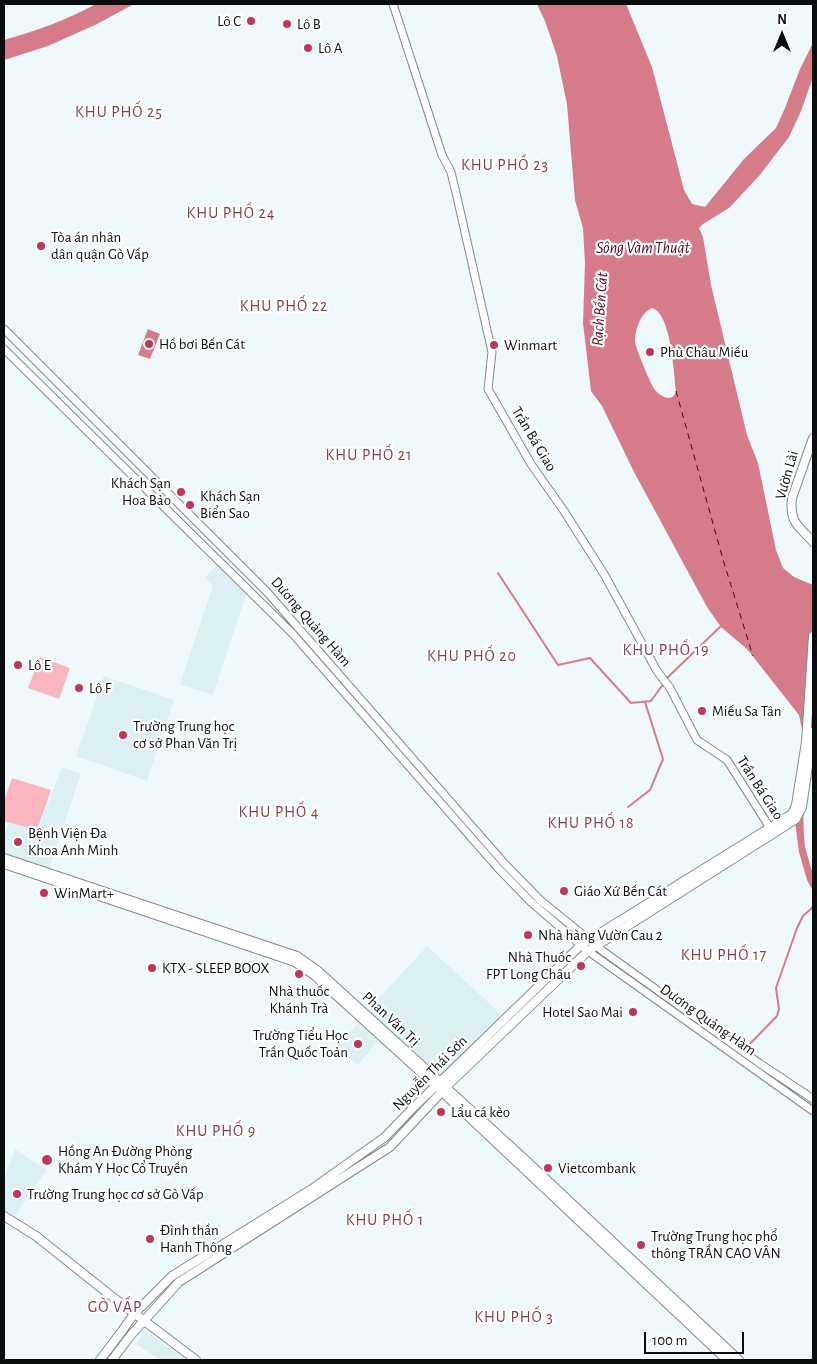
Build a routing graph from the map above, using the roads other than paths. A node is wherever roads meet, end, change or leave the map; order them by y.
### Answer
1 (393, 4) edge
2 (4, 329) edge
3 (4, 349) edge
4 (813, 438) edge
5 (813, 542) edge
6 (303, 634) junction
7 (813, 636) edge
8 (296, 639) junction
9 (813, 732) edge
10 (792, 818) junction
11 (772, 830) junction
12 (4, 858) edge
13 (4, 864) edge
14 (235, 938) junction
15 (589, 940) junction
16 (580, 946) junction
17 (596, 946) junction
18 (588, 951) junction
19 (441, 1087) junction
20 (813, 1099) edge
21 (813, 1111) edge
22 (547, 1182) junction
23 (538, 1185) junction
24 (569, 1208) junction
25 (277, 1215) junction
26 (4, 1216) edge
27 (634, 1269) junction
28 (134, 1314) junction
29 (144, 1321) junction
30 (100, 1360) edge
31 (112, 1360) edge
32 (196, 1360) edge
33 (727, 1360) edge
34 (739, 1360) edge

1 - 11 street, Trần Bá Giao
2 - 6 street, Dương Quảng Hàm
3 - 8 street, Dương Quảng Hàm
4 - 5 main road, Vườn Lài
6 - 8 street
6 - 15 street, Dương Quảng Hàm
7 - 10 main road
8 - 16 street, Dương Quảng Hàm
9 - 10 main road
10 - 11 main road, Nguyễn Thái Sơn
11 - 15 main road, Nguyễn Thái Sơn
11 - 17 main road, Nguyễn Thái Sơn
12 - 14 main road, Phan Văn Trị
13 - 14 main road, Phan Văn Trị
14 - 19 main road, Phan Văn Trị
15 - 16 main road, Nguyễn Thái Sơn
15 - 17 street, Dương Quảng Hàm
16 - 18 street, Dương Quảng Hàm
16 - 19 main road, Nguyễn Thái Sơn
17 - 18 main road, Nguyễn Thái Sơn
17 - 20 street, Dương Quảng Hàm
18 - 19 main road, Nguyễn Thái Sơn
18 - 21 street, Dương Quảng Hàm
19 - 22 main road, Phan Văn Trị
19 - 23 main road, Phan Văn Trị
19 - 25 main road, Nguyễn Thái Sơn
22 - 23 main road
22 - 24 main road, Phan Văn Trị
23 - 24 main road, Phan Văn Trị
24 - 27 main road, Phan Văn Trị
25 - 28 main road, Nguyễn Thái Sơn
25 - 29 main road, Nguyễn Thái Sơn
26 - 28 main road
27 - 33 main road, Phan Văn Trị
27 - 34 main road, Phan Văn Trị
28 - 29 main road
28 - 30 main road, Nguyễn Thái Sơn
29 - 31 main road, Nguyễn Thái Sơn
29 - 32 main road

